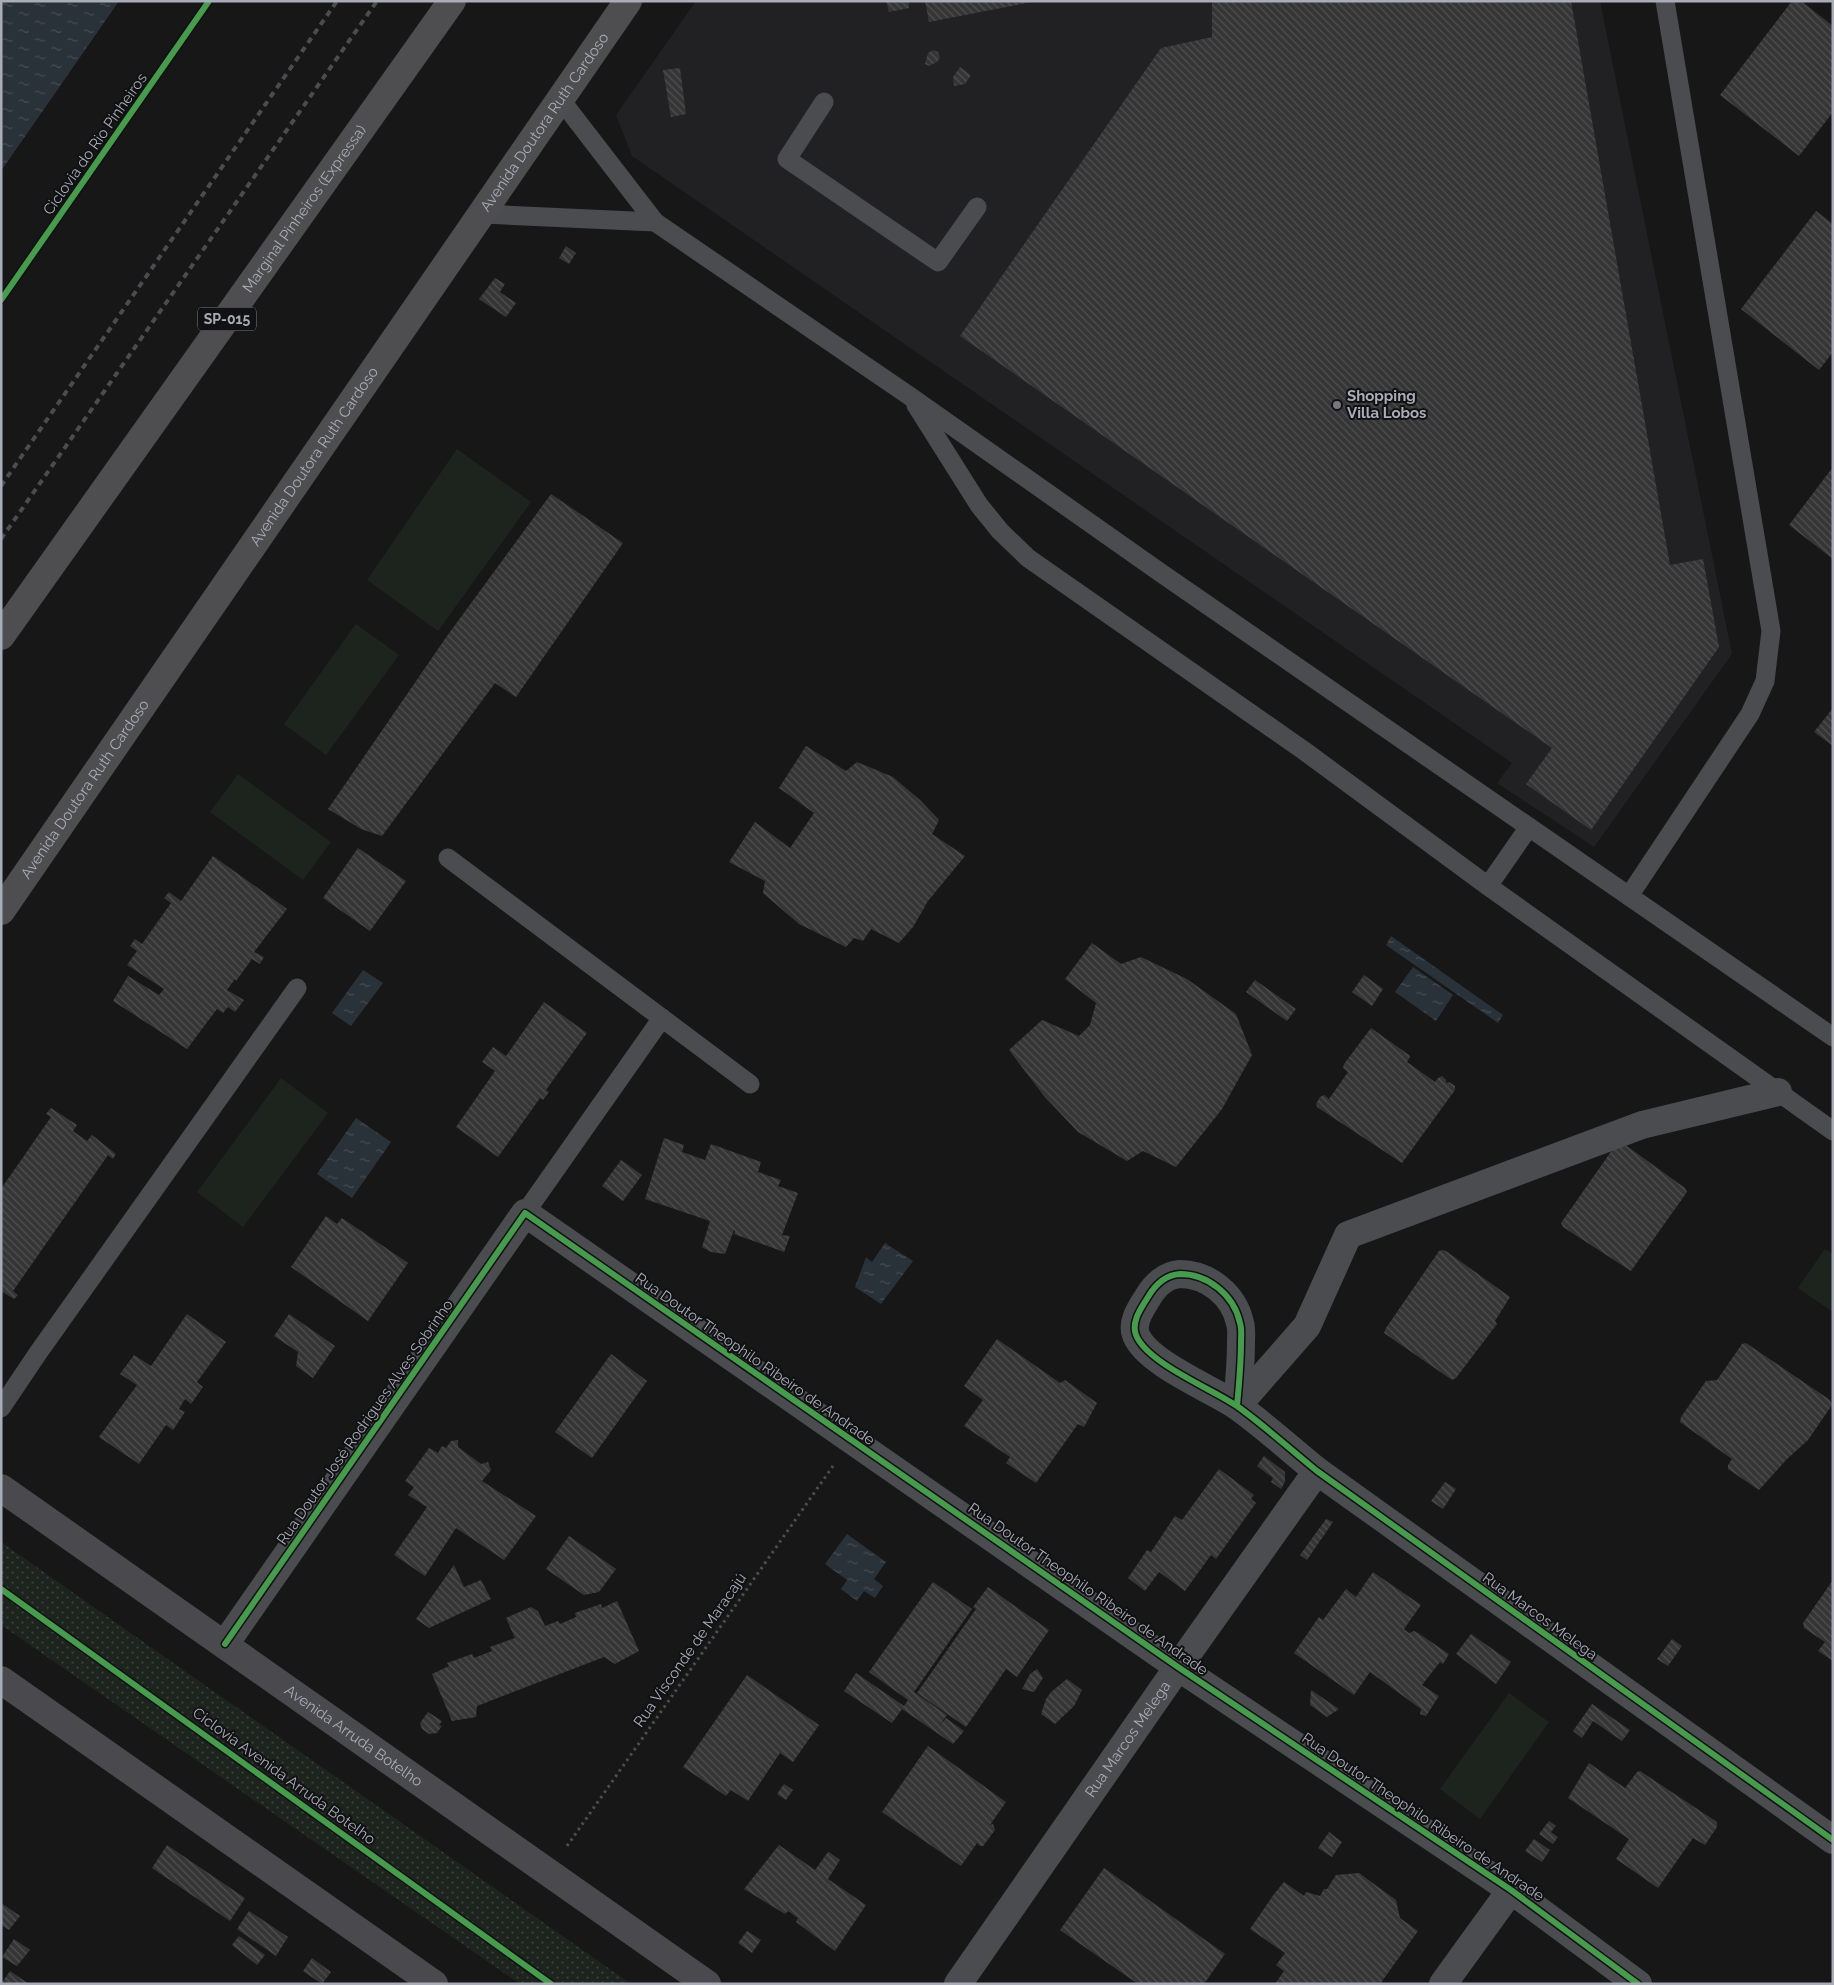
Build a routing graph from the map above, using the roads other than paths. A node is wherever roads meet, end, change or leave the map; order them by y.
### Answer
1 (452, 1) edge
2 (628, 1) edge
3 (1665, 1) edge
4 (561, 100) junction
5 (824, 102) dead end
6 (977, 207) dead end
7 (483, 214) junction
8 (655, 222) junction
9 (912, 397) junction
10 (1, 636) edge
11 (1529, 827) junction
12 (448, 858) dead end
13 (1488, 886) junction
14 (1629, 896) junction
15 (1, 911) edge
16 (297, 988) dead end
17 (662, 1018) junction
18 (1833, 1037) edge
19 (750, 1084) dead end
20 (1778, 1092) junction
21 (1833, 1131) edge
22 (525, 1214) junction
23 (1237, 1406) junction
24 (1, 1408) edge
25 (1317, 1471) junction
26 (1, 1488) edge
27 (225, 1644) junction
28 (1178, 1668) junction
29 (1, 1680) edge
30 (1833, 1840) edge
31 (1511, 1890) junction
32 (434, 1984) edge
33 (707, 1984) edge
34 (958, 1984) edge
35 (1443, 1984) edge
36 (1638, 1984) edge

1 - 10 highway, Marginal Pinheiros (Expressa) / SP-015
2 - 4 highway, Avenida Doutora Ruth Cardoso
3 - 14 lane
4 - 7 highway, Avenida Doutora Ruth Cardoso
4 - 8 lane
5 - 6 lane
7 - 8 lane
7 - 15 highway, Avenida Doutora Ruth Cardoso
8 - 9 lane
9 - 11 lane
9 - 13 lane
11 - 13 lane
11 - 14 lane
12 - 17 lane
13 - 20 lane
14 - 18 lane
16 - 24 lane
17 - 19 lane
17 - 22 lane, Rua Doutor José Rodrigues Alves Sobrinho
20 - 21 lane
20 - 23 street
22 - 27 street, Rua Doutor José Rodrigues Alves Sobrinho
22 - 28 street, Rua Doutor Theophilo Ribeiro de Andrade
23 - 23 street, Rua Marcos Melega
23 - 25 street, Rua Marcos Melega
25 - 28 street, Rua Marcos Melega
25 - 30 street, Rua Marcos Melega
26 - 27 street, Avenida Arruda Botelho
27 - 33 street, Avenida Arruda Botelho
28 - 31 street, Rua Doutor Theophilo Ribeiro de Andrade
28 - 34 street, Rua Marcos Melega
29 - 32 street
31 - 35 street
31 - 36 street, Rua Doutor Theophilo Ribeiro de Andrade

